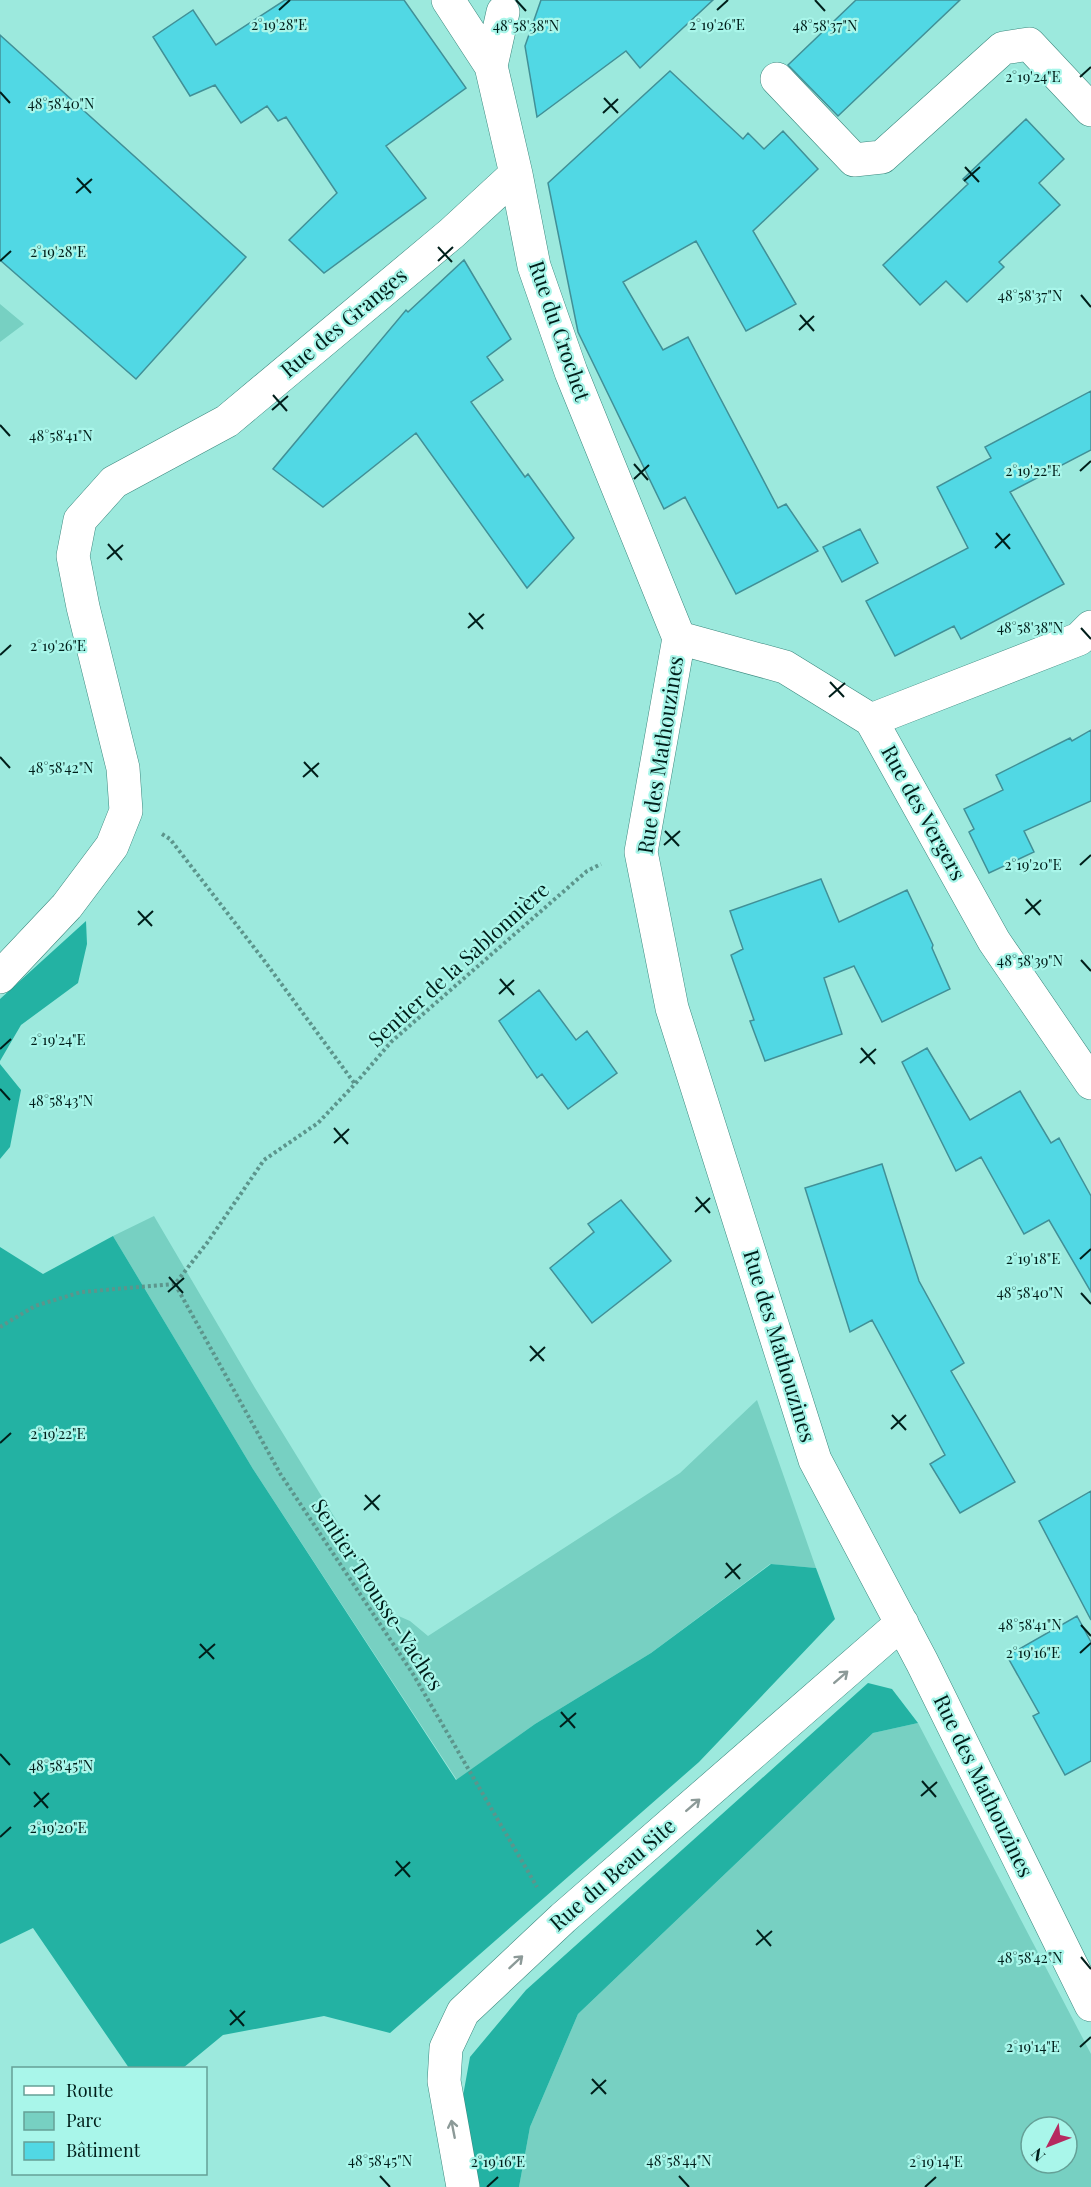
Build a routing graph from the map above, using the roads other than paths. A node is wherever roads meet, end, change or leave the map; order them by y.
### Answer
1 (450, 2) edge
2 (510, 6) edge
3 (491, 66) junction
4 (777, 79) dead end
5 (1091, 110) edge
6 (516, 174) junction
7 (1091, 627) edge
8 (679, 638) junction
9 (871, 720) junction
10 (0, 977) edge
11 (1091, 1083) edge
12 (902, 1623) junction
13 (1091, 2005) edge
14 (463, 2187) edge

1 - 2 street
1 - 3 street
2 - 3 street, Rue du Crochet
3 - 6 street, Rue du Crochet
4 - 5 street
6 - 8 street, Rue du Crochet
6 - 10 street, Rue des Granges
7 - 9 street
8 - 9 street, Rue des Vergers
8 - 12 street, Rue des Mathouzines
9 - 11 street, Rue des Vergers
12 - 13 street, Rue des Mathouzines
14 -> 12 street, Rue du Beau Site

